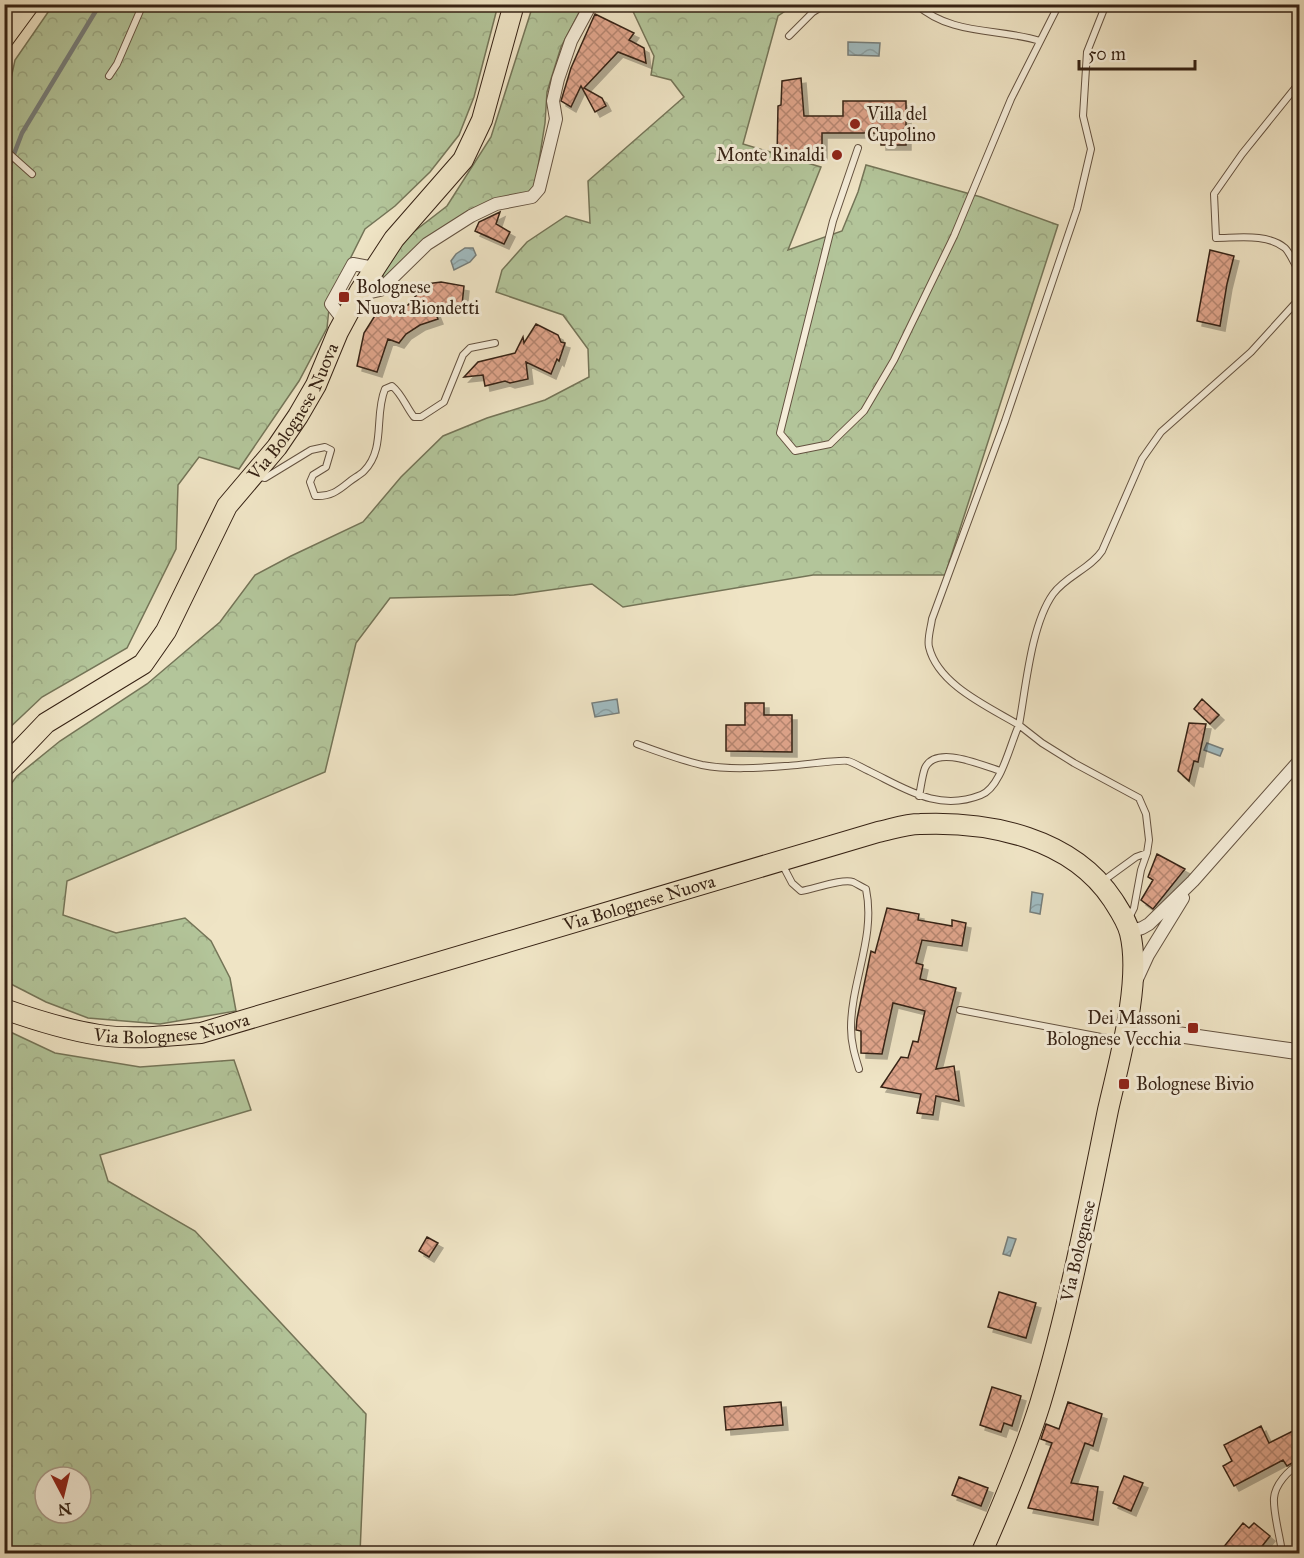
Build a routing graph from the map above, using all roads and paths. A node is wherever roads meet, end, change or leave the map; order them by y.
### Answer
1 (29, 4) edge
2 (143, 4) edge
3 (514, 4) edge
4 (591, 4) edge
5 (826, 4) edge
6 (916, 4) edge
7 (1059, 4) edge
8 (1106, 4) edge
9 (789, 36) dead end
10 (4, 38) edge
11 (1040, 41) junction
12 (109, 76) dead end
13 (1299, 82) edge
14 (858, 148) dead end
15 (4, 149) edge
16 (32, 174) dead end
17 (374, 268) junction
18 (1299, 273) edge
19 (360, 291) junction
20 (1299, 298) edge
21 (344, 321) junction
22 (495, 343) dead end
23 (254, 475) junction
24 (1019, 725) junction
25 (637, 744) dead end
26 (1299, 760) edge
27 (4, 767) edge
28 (1001, 771) junction
29 (919, 796) junction
30 (1148, 853) junction
31 (781, 862) junction
32 (1193, 881) junction
33 (1101, 882) junction
34 (1133, 928) junction
35 (1155, 943) junction
36 (1132, 988) junction
37 (4, 997) edge
38 (4, 1009) edge
39 (960, 1010) dead end
40 (58, 1026) junction
41 (1124, 1034) junction
42 (1299, 1052) edge
43 (859, 1070) dead end
44 (1299, 1464) edge
45 (981, 1554) edge
46 (1280, 1554) edge

1 - 10 main road
2 - 12 lane
3 - 17 main road, Via Bolognese Nuova
4 - 19 street
5 - 9 lane
6 - 11 lane
7 - 11 lane
8 - 24 lane
11 - 14 lane
13 - 18 lane
15 - 16 lane
17 - 19 main road, Via Bolognese Nuova
17 - 21 street
19 - 21 main road, Via Bolognese Nuova
20 - 24 lane
21 - 23 main road, Via Bolognese Nuova
22 - 23 lane
23 - 27 main road, Via Bolognese Nuova
24 - 28 lane
24 - 30 lane
25 - 29 lane
26 - 32 street, Via Bolognese
28 - 29 lane
28 - 29 lane
30 - 33 lane
30 - 34 lane
31 - 33 main road, Via Bolognese Nuova
31 - 40 main road, Via Bolognese Nuova
31 - 43 lane
32 - 34 street, Via Bolognese
32 - 35 street, Via Bolognese
33 - 34 main road, Via Bolognese Nuova
34 - 35 street
34 - 36 main road, Via Bolognese Nuova
35 - 36 street, Via Bolognese
36 - 41 main road, Via Bolognese
37 - 40 main road, Via Bolognese Nuova
38 - 40 main road, Via Bolognese Nuova
39 - 41 lane
41 - 42 street
41 - 45 main road, Via Bolognese
44 - 46 lane

